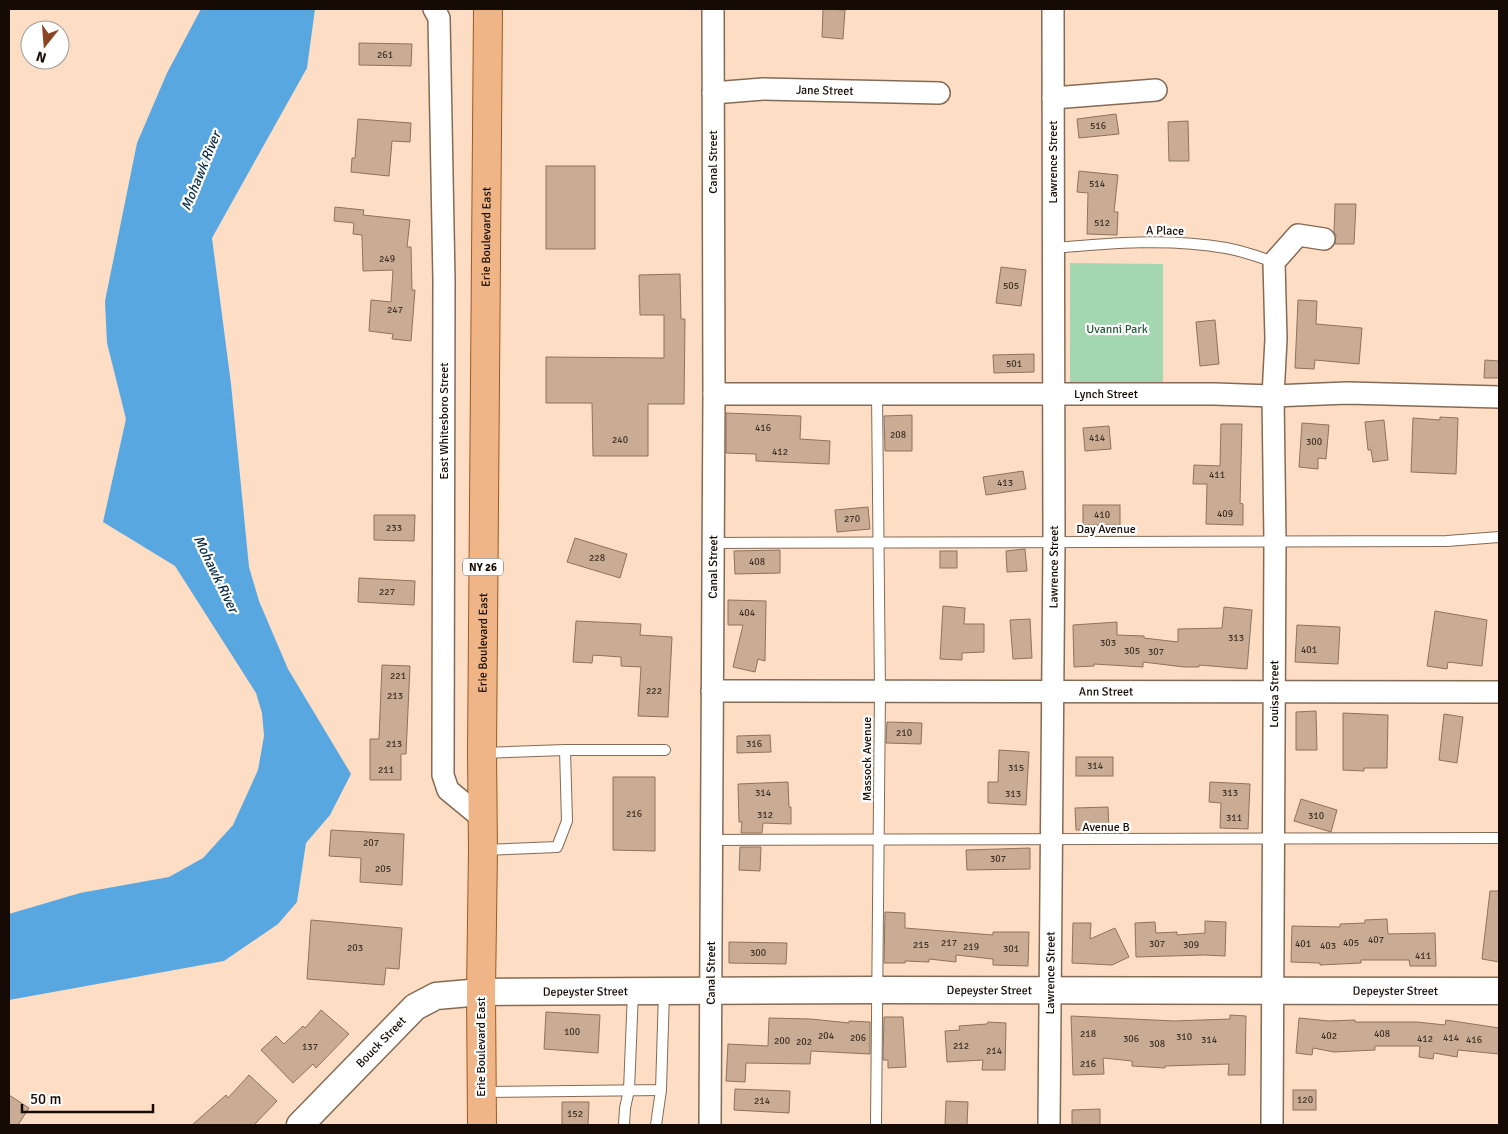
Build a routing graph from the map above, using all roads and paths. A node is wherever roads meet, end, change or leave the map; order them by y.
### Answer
1 (434, 9) edge
2 (488, 9) edge
3 (713, 9) edge
4 (1053, 9) edge
5 (1156, 90) dead end
6 (939, 93) dead end
7 (713, 94) junction
8 (1053, 98) junction
9 (1324, 239) dead end
10 (1053, 248) junction
11 (1274, 262) junction
12 (877, 393) junction
13 (714, 394) junction
14 (1053, 394) junction
15 (1273, 396) junction
16 (1499, 397) edge
17 (1499, 537) edge
18 (1054, 542) junction
19 (1275, 542) junction
20 (713, 543) junction
21 (878, 544) junction
22 (712, 691) junction
23 (880, 691) junction
24 (1053, 691) junction
25 (1275, 692) junction
26 (1499, 692) edge
27 (565, 750) junction
28 (664, 750) dead end
29 (482, 753) junction
30 (482, 818) junction
31 (1499, 838) edge
32 (1052, 839) junction
33 (1273, 839) junction
34 (712, 840) junction
35 (879, 840) junction
36 (484, 850) junction
37 (877, 990) junction
38 (1051, 990) junction
39 (633, 991) junction
40 (664, 991) junction
41 (710, 991) junction
42 (1272, 991) junction
43 (1499, 991) edge
44 (481, 992) junction
45 (629, 1090) junction
46 (661, 1090) junction
47 (482, 1092) junction
48 (300, 1125) edge
49 (482, 1125) edge
50 (624, 1125) edge
51 (656, 1125) edge
52 (710, 1125) edge
53 (876, 1125) edge
54 (1049, 1125) edge
55 (1272, 1125) edge

1 - 30 street, East Whitesboro Street
2 - 29 main road, Erie Boulevard East / NY 26
3 - 7 street, Canal Street
4 - 8 street, Lawrence Street
5 - 8 street
6 - 7 street, Jane Street
7 - 13 street, Canal Street
8 - 10 street, Lawrence Street
9 - 11 street
10 - 11 lane, A Place
10 - 14 street, Lawrence Street
11 - 15 street, Louisa Street
12 - 13 street, Lynch Street
12 - 14 street, Lynch Street
12 - 21 lane, Massock Avenue
13 - 20 street, Canal Street
14 - 15 street, Lynch Street
14 - 18 street, Lawrence Street
15 - 16 street, Lynch Street
15 - 19 street, Louisa Street
17 - 19 lane, Day Avenue
18 - 19 lane, Day Avenue
18 - 21 lane, Day Avenue
18 - 24 street, Lawrence Street
19 - 25 street, Louisa Street
20 - 21 lane, Day Avenue
20 - 22 street, Canal Street
21 - 23 lane, Massock Avenue
22 - 23 street, Ann Street
22 - 34 street, Canal Street
23 - 24 street, Ann Street
23 - 35 lane, Massock Avenue
24 - 25 street, Ann Street
24 - 32 street, Lawrence Street
25 - 26 street, Ann Street
25 - 33 street, Louisa Street
27 - 28 lane
27 - 29 lane
27 - 36 lane
29 - 30 main road, Erie Boulevard East / NY 26
30 - 36 main road, Erie Boulevard East / NY 26
31 - 33 lane, Avenue B
32 - 33 lane, Avenue B
32 - 35 lane, Avenue B
32 - 38 street, Lawrence Street
33 - 42 street, Louisa Street
34 - 35 lane, Avenue B
34 - 41 street, Canal Street
35 - 37 lane, Massock Avenue
36 - 44 main road, Erie Boulevard East / NY 26
37 - 38 street, Depeyster Street
37 - 41 street, Depeyster Street
37 - 53 lane, Massock Avenue
38 - 42 street, Depeyster Street
38 - 54 street, Lawrence Street
39 - 40 street, Depeyster Street
39 - 44 street, Depeyster Street
39 - 45 lane
40 - 41 street, Depeyster Street
40 - 46 lane
41 - 52 street, Canal Street
42 - 43 street, Depeyster Street
42 - 55 street, Louisa Street
44 - 47 main road, Erie Boulevard East / NY 26
44 - 48 street, Bouck Street
45 - 46 lane
45 - 47 lane
45 - 50 lane
46 - 51 lane
47 - 49 main road, Erie Boulevard East / NY 26

